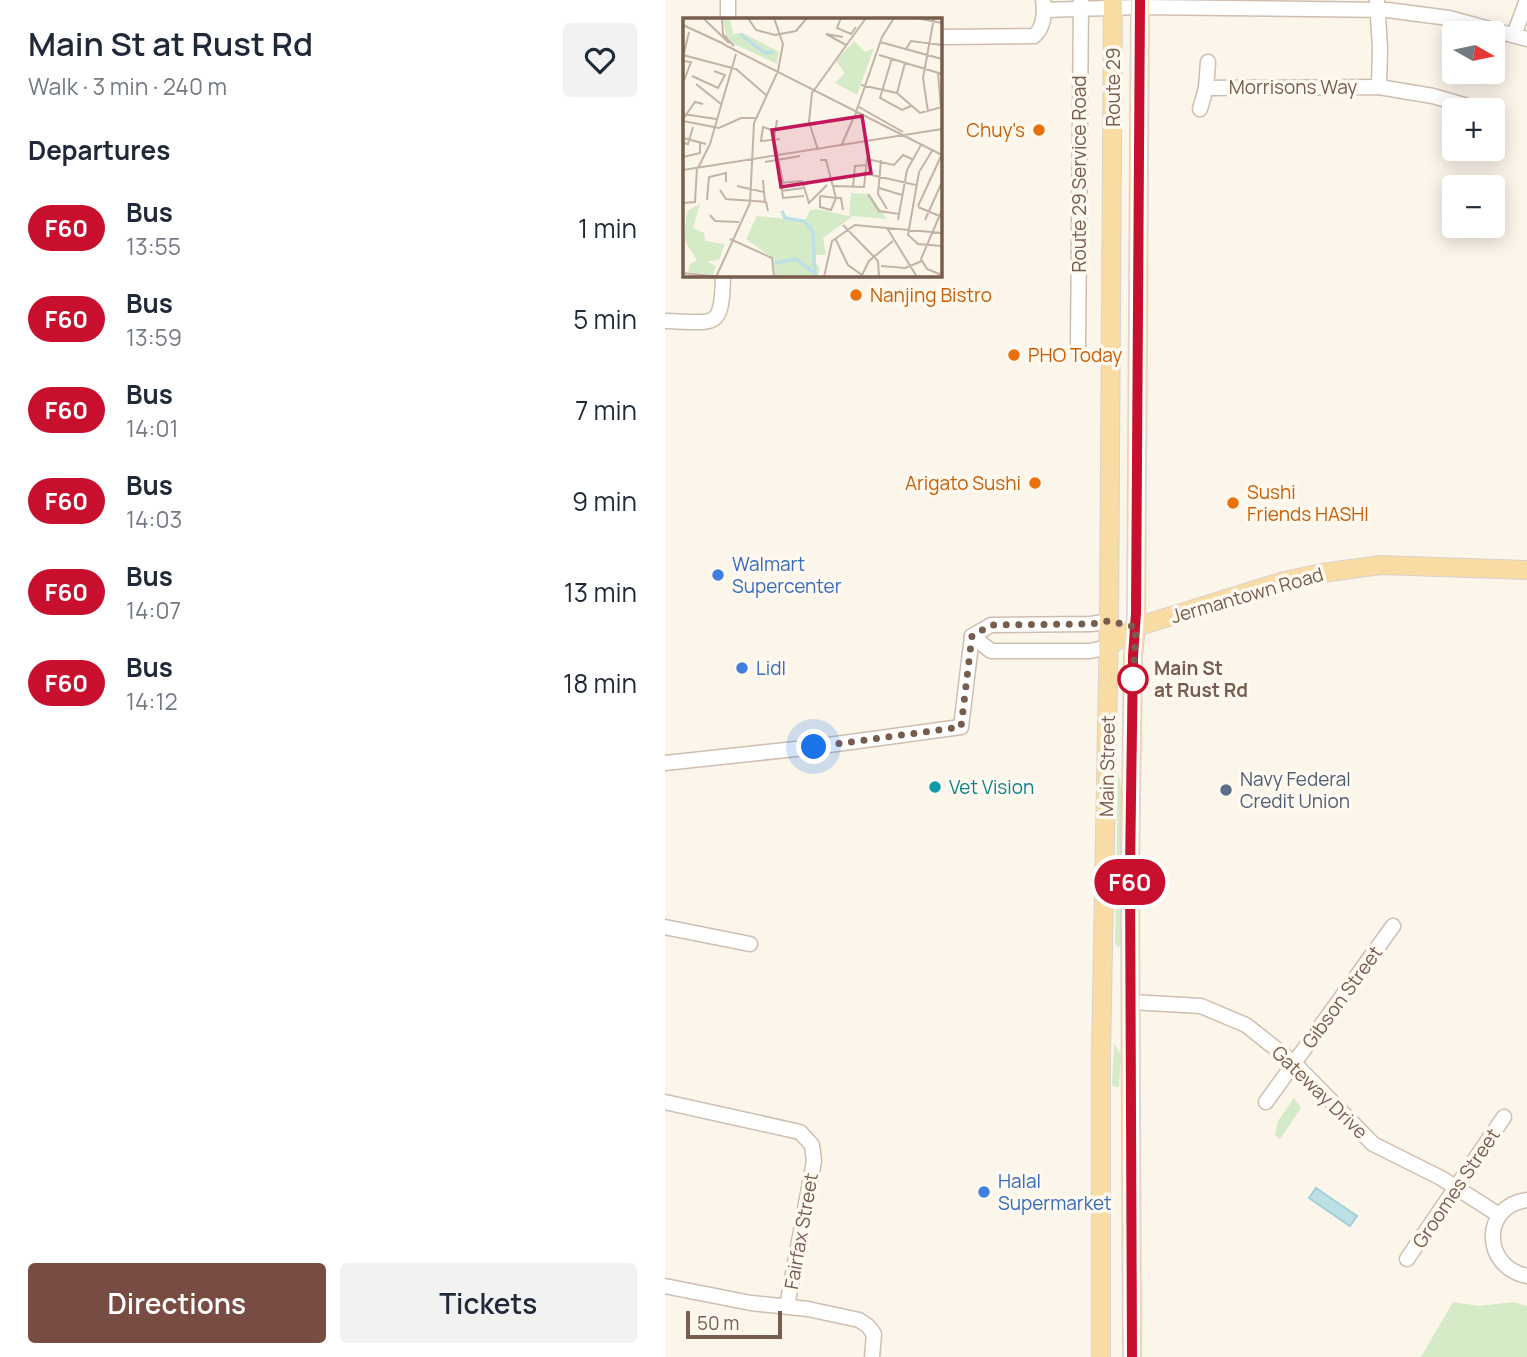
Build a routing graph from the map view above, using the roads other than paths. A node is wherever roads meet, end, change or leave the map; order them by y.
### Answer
1 (728, 0) edge
2 (1527, 0) edge
3 (1140, 3) edge
4 (1113, 4) edge
5 (1229, 4) edge
6 (1044, 5) edge
7 (1081, 5) edge
8 (1376, 5) edge
9 (728, 18) edge
10 (941, 37) edge
11 (1521, 37) edge
12 (1208, 62) dead end
13 (1379, 87) junction
14 (1206, 88) junction
15 (1442, 99) edge
16 (1200, 109) dead end
17 (1114, 175) joint
18 (1138, 181) joint
19 (723, 276) edge
20 (665, 321) edge
21 (1078, 349) dead end
22 (1527, 570) edge
23 (1109, 621) junction
24 (1136, 627) junction
25 (972, 636) junction
26 (1108, 647) junction
27 (665, 763) edge
28 (1393, 926) dead end
29 (665, 927) edge
30 (750, 944) dead end
31 (1131, 1002) junction
32 (1294, 1063) junction
33 (665, 1102) edge
34 (1266, 1102) dead end
35 (1504, 1117) dead end
36 (1456, 1187) junction
37 (1527, 1200) edge
38 (1499, 1216) junction
39 (1407, 1259) dead end
40 (1527, 1276) edge
41 (665, 1286) edge
42 (787, 1306) junction
43 (872, 1357) edge
44 (1101, 1357) edge
45 (1132, 1357) edge

1 - 9 street
2 - 11 street
3 - 4 street
3 - 5 street
3 - 18 main road, Route 29
4 - 7 street
4 - 17 main road, Route 29
5 - 8 street
6 - 7 street
6 - 10 street
7 - 21 street, Route 29 Service Road
8 - 11 street
8 - 13 street, Morrisons Way
12 - 14 street
13 - 14 street, Morrisons Way
13 - 15 street, Morrisons Way
14 - 16 street
17 - 23 main road, Main Street
18 - 24 main road, Main Street
19 - 20 street
22 - 24 main road, Jermantown Road
23 - 24 main road, Jermantown Road
23 - 25 street
23 - 26 main road, Main Street
24 - 26 main road, Jermantown Road
24 - 31 main road, Main Street
25 - 26 street
25 - 27 street
26 - 44 main road, Main Street
28 - 32 street, Gibson Street
29 - 30 street
31 - 32 street, Gateway Drive
31 - 45 main road, Main Street
32 - 34 street, Gibson Street
32 - 36 street, Gateway Drive
33 - 42 street, Fairfax Street
35 - 36 street, Groomes Street
36 - 38 street, Gateway Drive
36 - 39 street, Groomes Street
37 - 38 street
38 - 40 street
41 - 42 street
42 - 43 street

